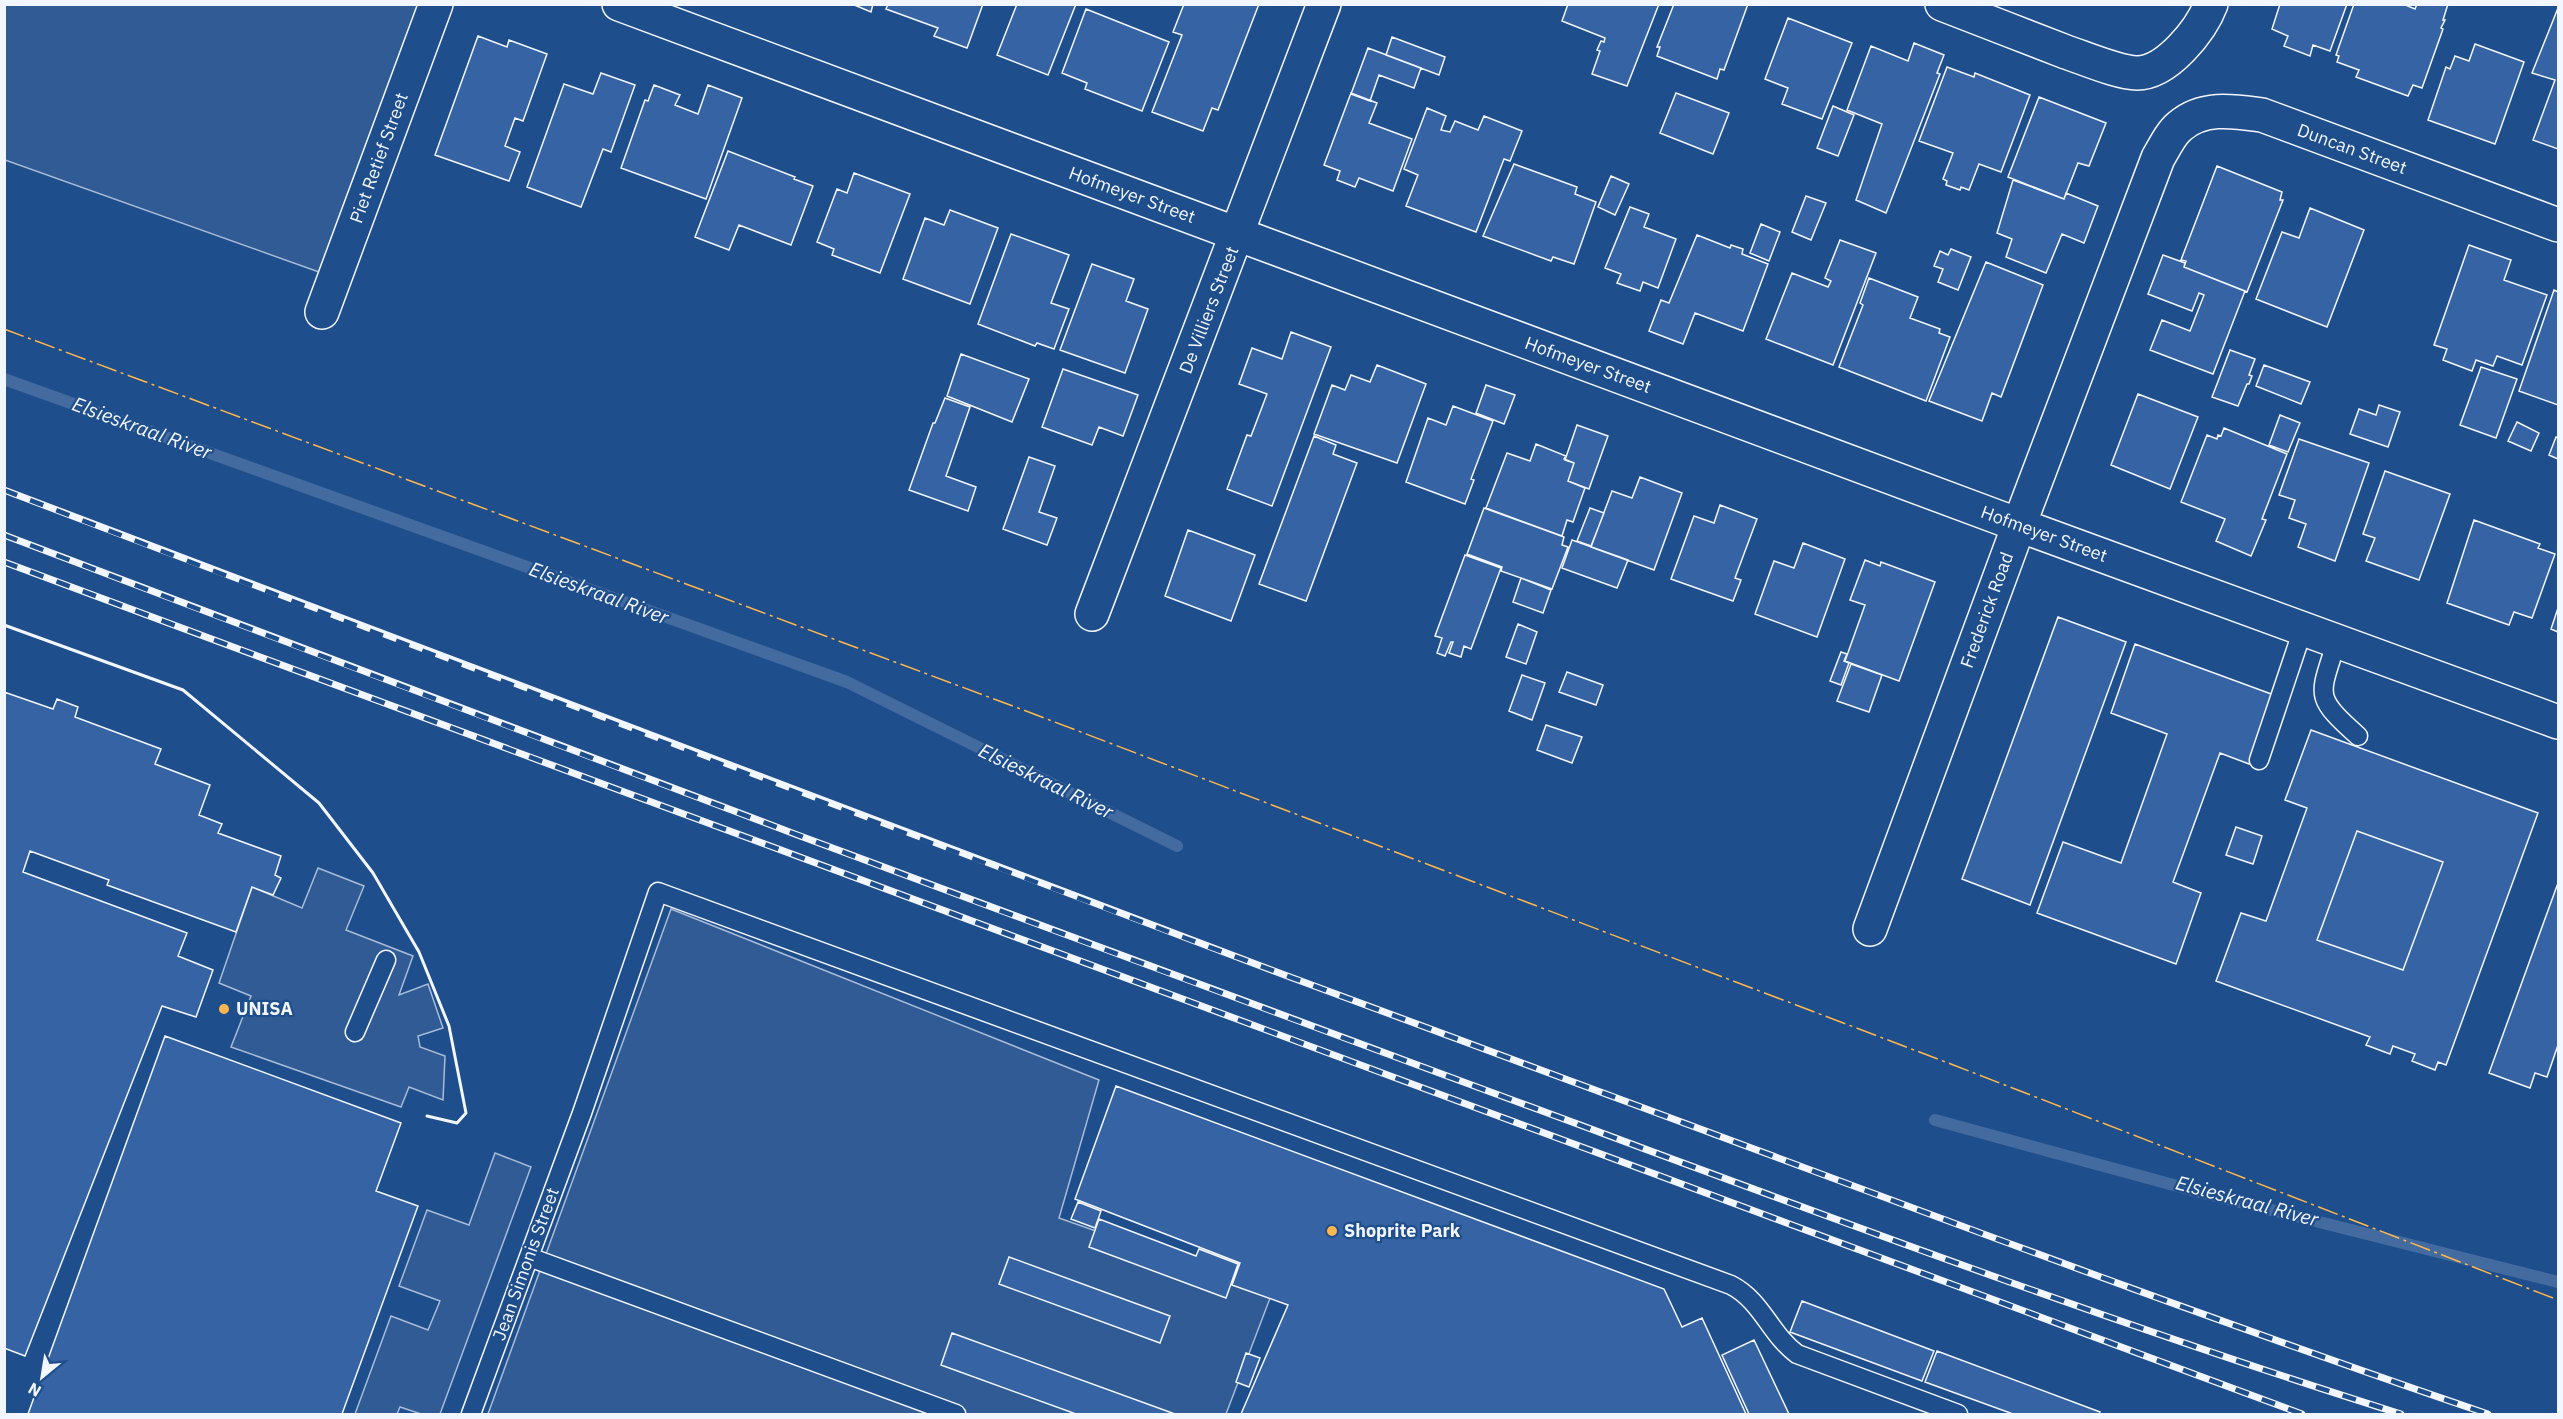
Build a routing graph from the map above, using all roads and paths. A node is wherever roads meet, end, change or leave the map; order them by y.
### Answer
1 (436, 4) edge
2 (619, 4) edge
3 (1324, 4) edge
4 (1942, 4) edge
5 (2209, 11) edge
6 (2158, 158) joint
7 (2559, 225) edge
8 (1238, 235) junction
9 (322, 312) dead end
10 (2019, 525) junction
11 (1092, 614) dead end
12 (2303, 629) junction
13 (2337, 640) junction
14 (2559, 722) edge
15 (2358, 736) dead end
16 (2259, 760) dead end
17 (1870, 929) dead end
18 (386, 960) dead end
19 (355, 1032) dead end
20 (529, 1257) junction
21 (471, 1414) edge
22 (956, 1414) edge
23 (1958, 1414) edge

1 - 9 street, Piet Retief Street
2 - 8 street, Hofmeyer Street
3 - 8 street, De Villiers Street
4 - 5 street
6 - 7 street, Duncan Street
6 - 10 street, Frederick Road
8 - 10 street, Hofmeyer Street
8 - 11 street, De Villiers Street
10 - 12 street, Hofmeyer Street
10 - 17 street, Frederick Road
12 - 13 street, Hofmeyer Street
12 - 16 lane
13 - 14 street, Hofmeyer Street
13 - 15 lane
18 - 19 lane
20 - 21 lane, Jean Simonis Street
20 - 22 lane
20 - 23 lane, Jean Simonis Street

